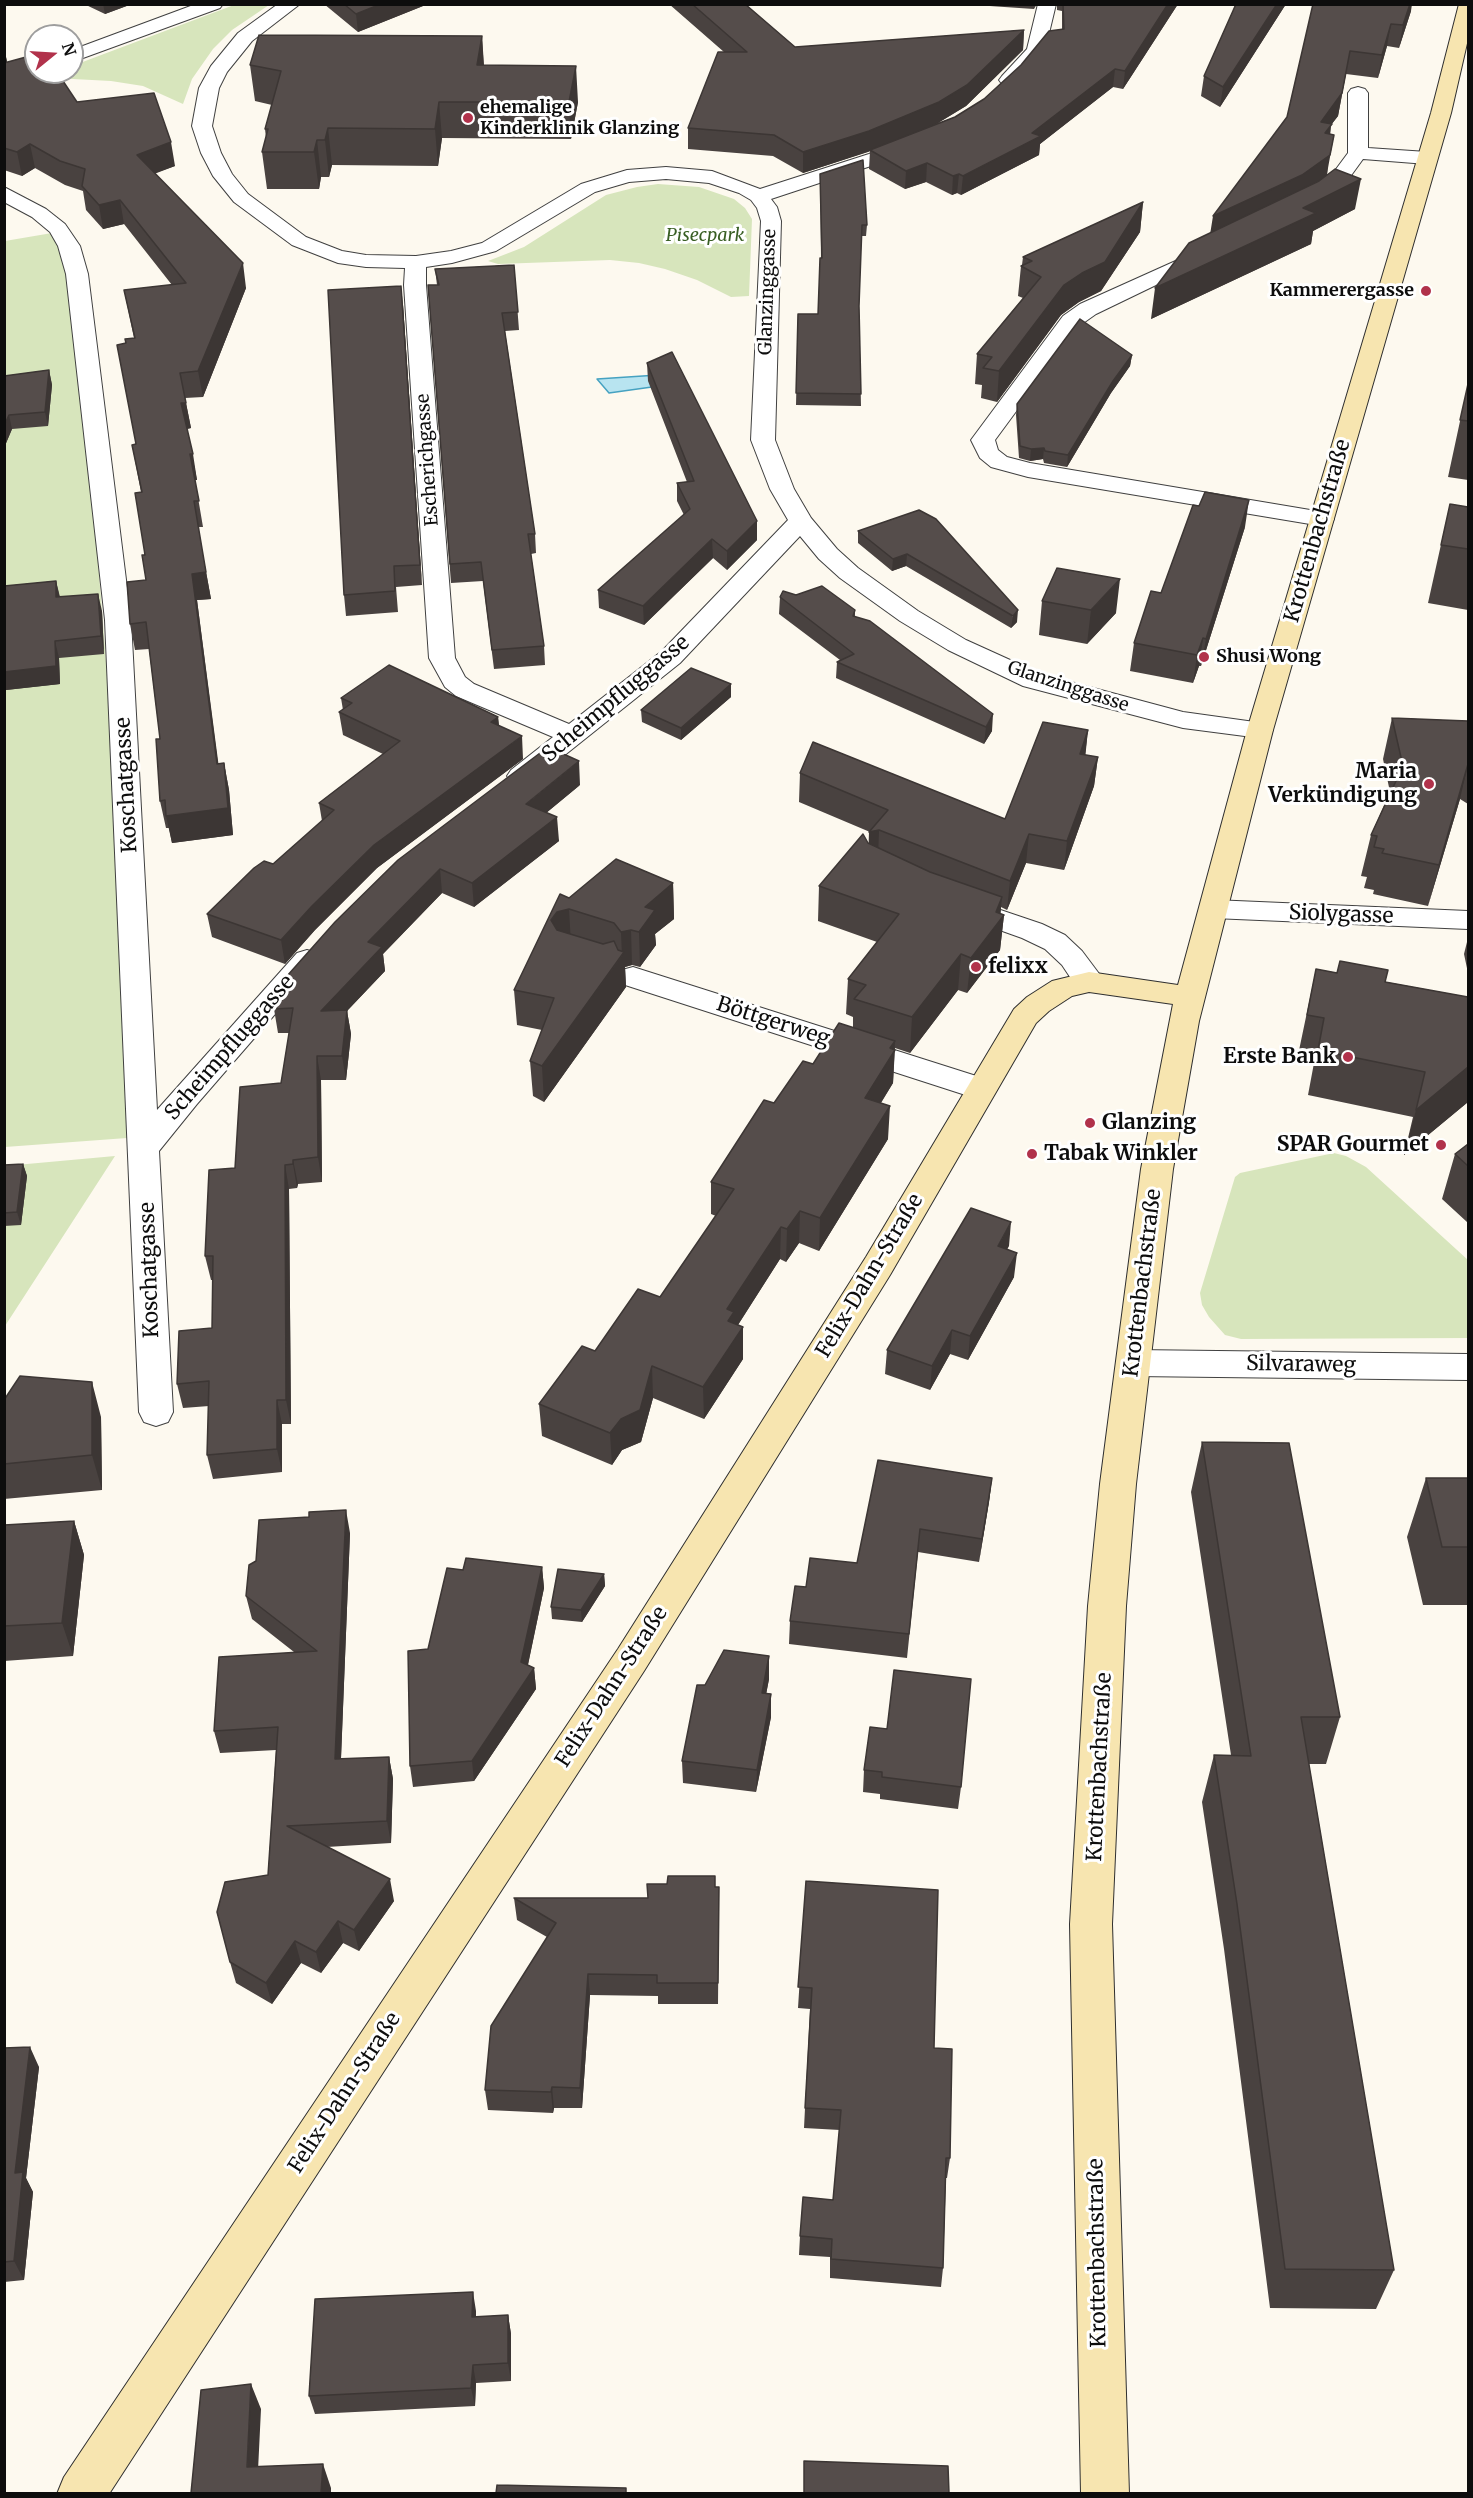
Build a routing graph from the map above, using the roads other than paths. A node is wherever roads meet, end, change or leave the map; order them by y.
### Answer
1 (214, 4) edge
2 (291, 4) edge
3 (1047, 4) edge
4 (1468, 4) edge
5 (84, 52) edge
6 (996, 92) edge
7 (1358, 93) dead end
8 (927, 137) edge
9 (1358, 153) junction
10 (1427, 158) junction
11 (4, 193) edge
12 (758, 196) junction
13 (1295, 210) edge
14 (1233, 240) edge
15 (416, 262) junction
16 (1322, 519) junction
17 (801, 521) junction
18 (1260, 730) junction
19 (574, 736) junction
20 (500, 792) edge
21 (939, 898) edge
22 (1213, 909) junction
23 (1468, 920) edge
24 (327, 938) edge
25 (633, 977) dead end
26 (1089, 982) junction
27 (1191, 997) junction
28 (981, 1089) junction
29 (145, 1147) junction
30 (1134, 1363) junction
31 (1468, 1367) edge
32 (156, 1412) dead end
33 (81, 2493) edge
34 (1105, 2493) edge

1 - 5 street
2 - 15 street
3 - 6 street
4 - 10 main road, Krottenbachstraße
7 - 9 street
8 - 12 street
9 - 10 street
9 - 13 street
10 - 16 main road, Krottenbachstraße
11 - 29 street, Koschatgasse
12 - 15 street
12 - 17 street, Glanzinggasse
14 - 16 street
15 - 19 street, Escherichgasse
16 - 18 main road, Krottenbachstraße
17 - 18 street, Glanzinggasse
17 - 19 street, Scheimpfluggasse
18 - 22 main road, Krottenbachstraße
19 - 20 street, Scheimpfluggasse
21 - 26 street
22 - 23 street, Siolygasse
22 - 27 main road, Krottenbachstraße
24 - 29 street, Scheimpfluggasse
25 - 28 street, Böttgerweg
26 - 27 main road, Felix-Dahn-Straße
26 - 28 main road, Felix-Dahn-Straße
27 - 30 main road, Krottenbachstraße
28 - 33 main road, Felix-Dahn-Straße
29 - 32 street, Koschatgasse
30 - 31 street, Silvaraweg
30 - 34 main road, Krottenbachstraße

